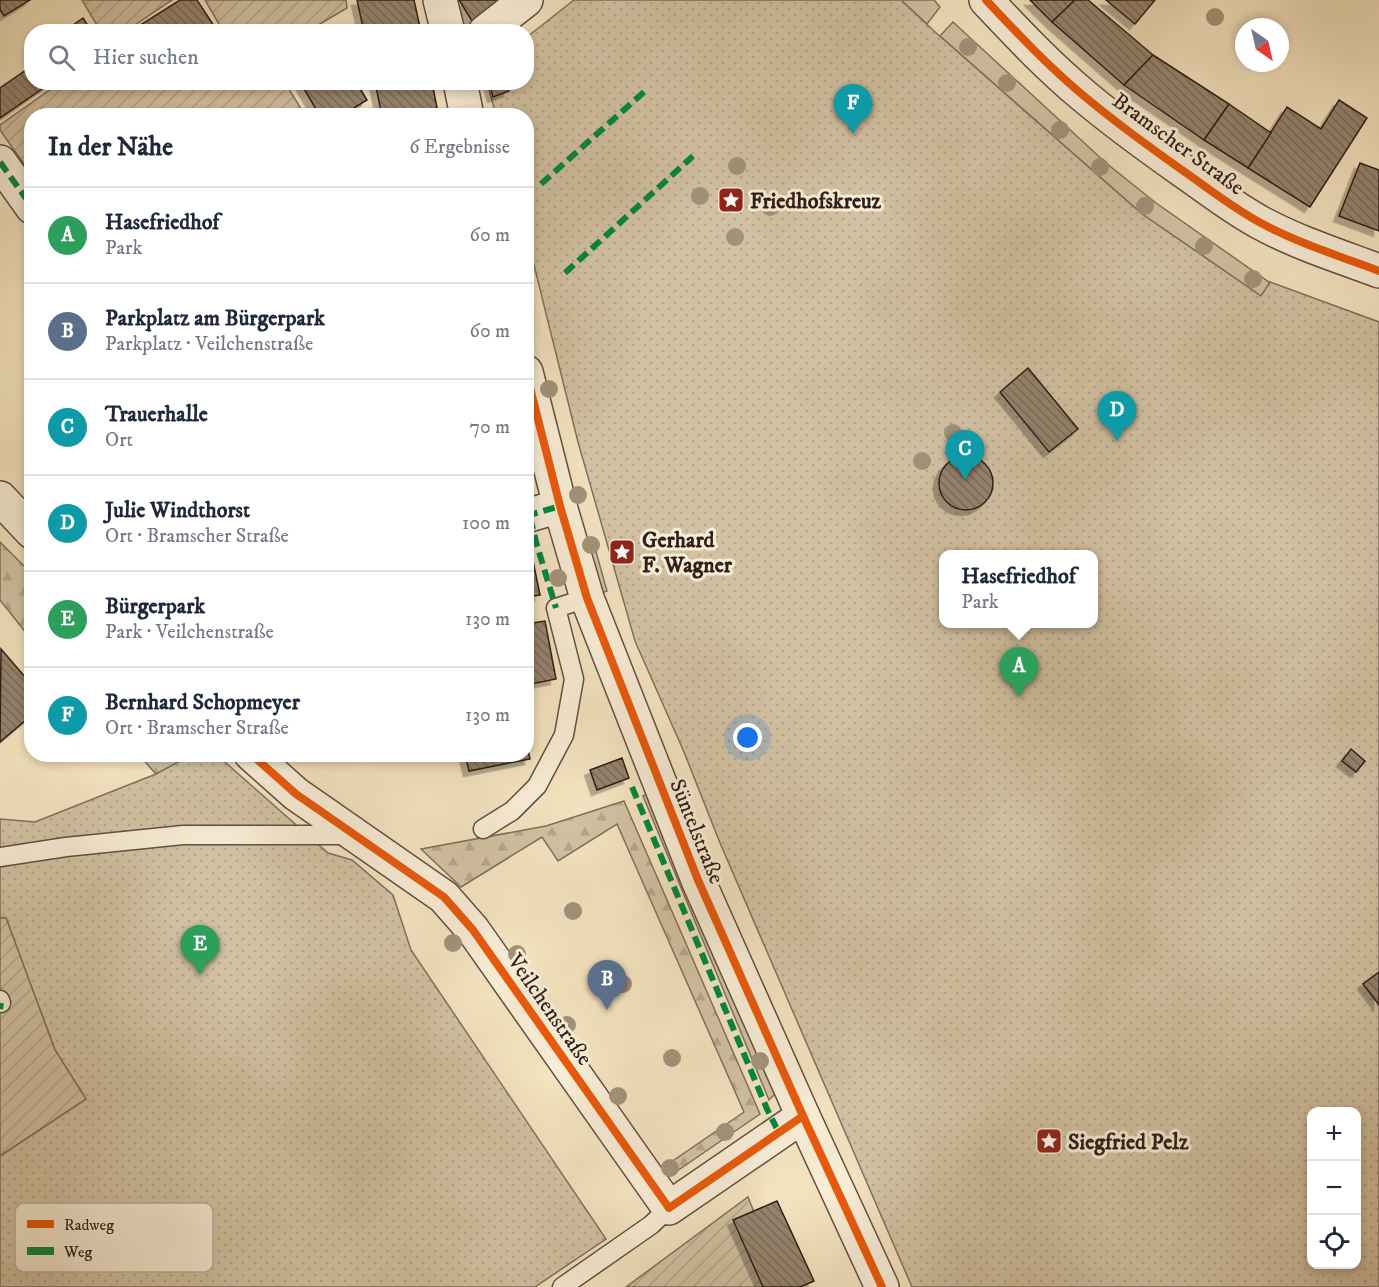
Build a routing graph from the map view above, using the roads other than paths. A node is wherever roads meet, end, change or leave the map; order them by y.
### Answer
1 (440, 0) edge
2 (526, 0) edge
3 (986, 0) edge
4 (446, 24) edge
5 (495, 24) edge
6 (462, 90) edge
7 (465, 108) edge
8 (0, 162) edge
9 (24, 196) edge
10 (1379, 271) edge
11 (534, 404) edge
12 (0, 498) edge
13 (560, 506) junction
14 (534, 514) edge
15 (24, 524) edge
16 (587, 598) junction
17 (260, 762) edge
18 (483, 829) dead end
19 (356, 834) junction
20 (0, 857) edge
21 (803, 1116) junction
22 (669, 1208) junction
23 (562, 1287) edge
24 (882, 1287) edge

1 - 4 street
2 - 5 street
3 - 10 street, Bramscher Straße
6 - 7 street
8 - 9 street
11 - 13 street, Süntelstraße
12 - 15 street
13 - 14 street
13 - 16 street, Süntelstraße
16 - 18 lane
16 - 21 street, Süntelstraße
17 - 19 street, Veilchenstraße
19 - 20 lane
19 - 22 street, Veilchenstraße
21 - 22 street
21 - 24 street, Süntelstraße
22 - 23 lane

